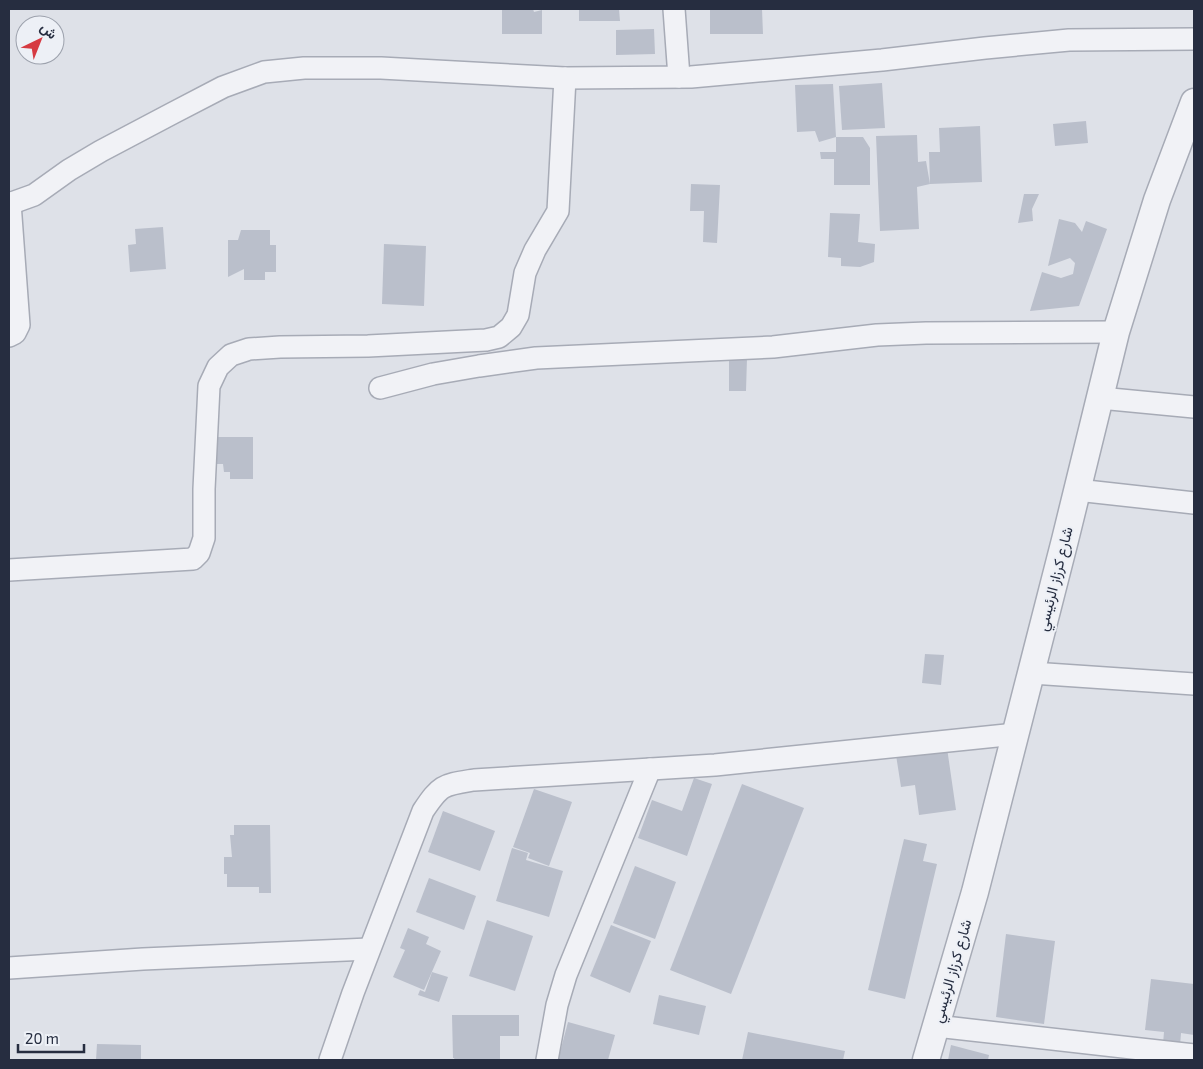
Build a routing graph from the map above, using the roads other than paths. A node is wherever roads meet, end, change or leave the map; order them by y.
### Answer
1 (674, 9) edge
2 (1194, 39) edge
3 (679, 77) junction
4 (566, 78) junction
5 (1194, 102) edge
6 (9, 204) edge
7 (1116, 332) junction
8 (9, 336) edge
9 (380, 388) dead end
10 (1100, 398) junction
11 (1194, 407) edge
12 (1077, 490) junction
13 (1194, 503) edge
14 (9, 570) edge
15 (1032, 673) junction
16 (1194, 684) edge
17 (1016, 734) junction
18 (650, 769) junction
19 (369, 949) junction
20 (9, 968) edge
21 (936, 1026) junction
22 (1194, 1055) edge
23 (330, 1060) edge
24 (547, 1060) edge
25 (926, 1060) edge

1 - 3 street
2 - 3 street
3 - 4 street
4 - 6 street
4 - 14 street
5 - 7 street, شارع كرزاز الرئيسي
6 - 8 street
7 - 9 street
7 - 10 street, شارع كرزاز الرئيسي
10 - 11 street
10 - 12 street, شارع كرزاز الرئيسي
12 - 13 street
12 - 15 street, شارع كرزاز الرئيسي
15 - 16 street
15 - 17 street, شارع كرزاز الرئيسي
17 - 18 street
17 - 21 street, شارع كرزاز الرئيسي
18 - 19 street
18 - 24 street
19 - 20 street
19 - 23 street
21 - 22 street
21 - 25 street, شارع كرزاز الرئيسي

